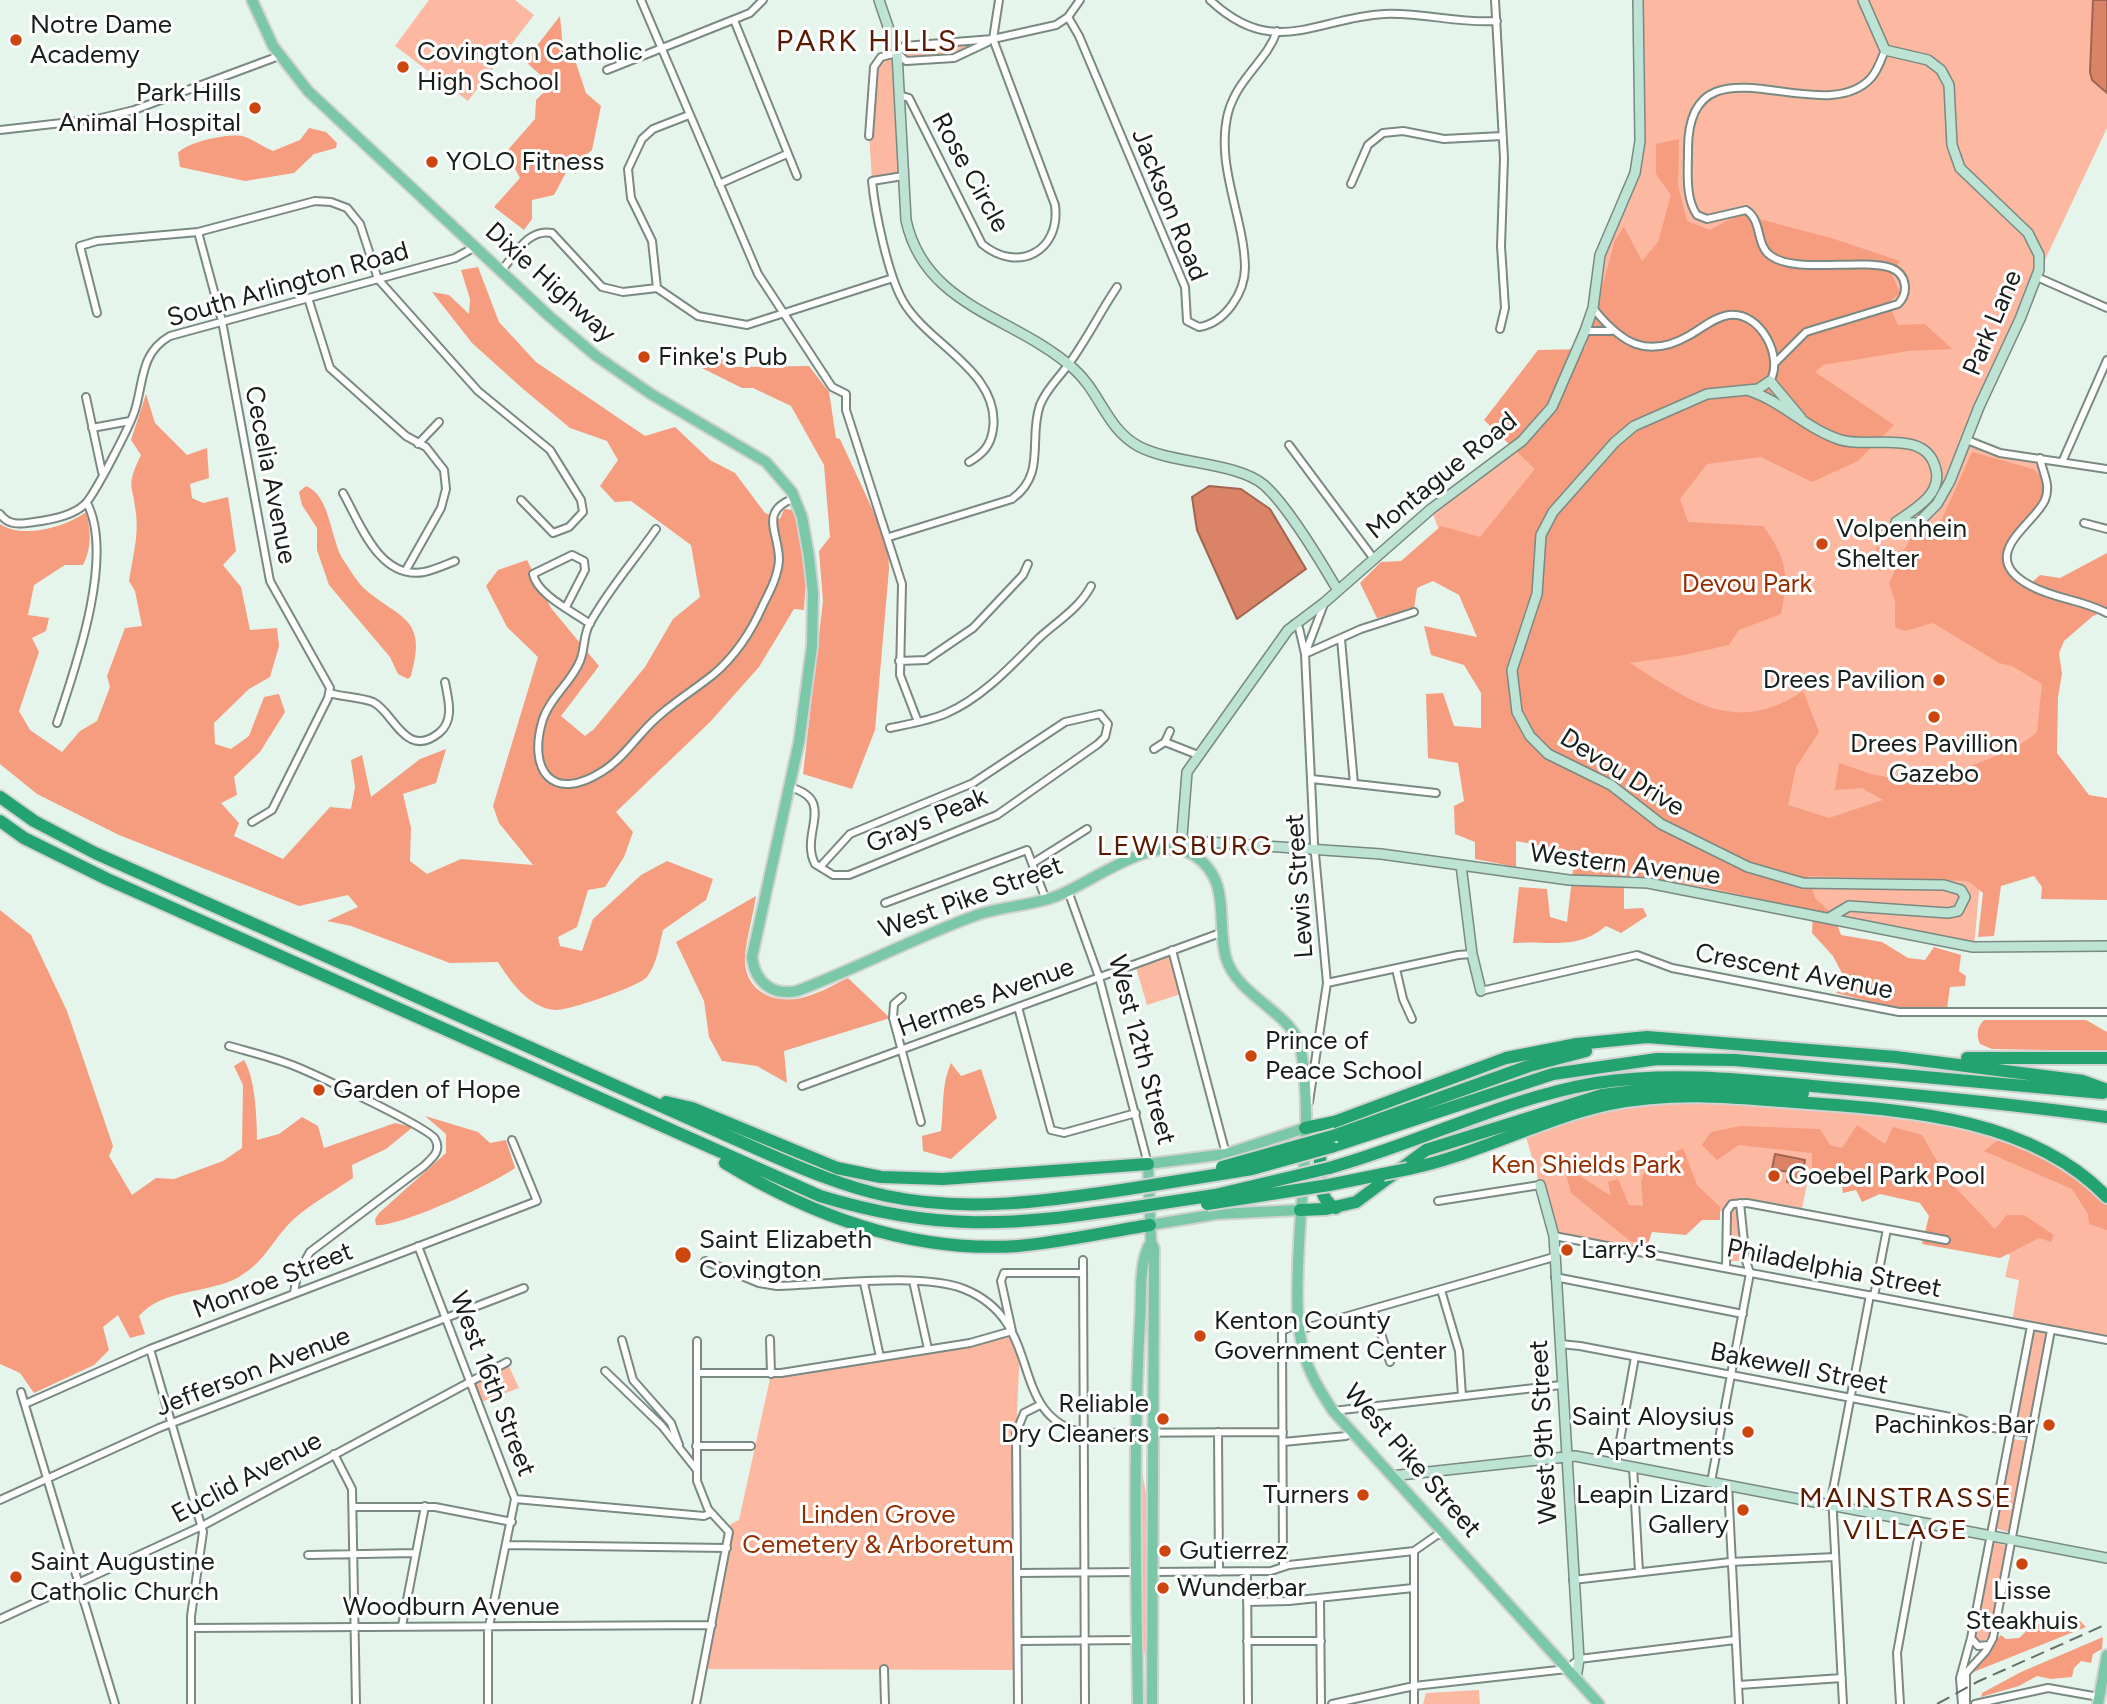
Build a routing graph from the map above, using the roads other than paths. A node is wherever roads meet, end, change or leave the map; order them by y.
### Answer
1 (252, 0) edge
2 (641, 0) edge
3 (763, 0) edge
4 (879, 0) edge
5 (999, 0) edge
6 (1080, 0) edge
7 (1210, 0) edge
8 (1495, 0) edge
9 (1639, 0) edge
10 (1863, 0) edge
11 (1068, 17) junction
12 (734, 20) junction
13 (1497, 21) junction
14 (1277, 31) junction
15 (993, 39) junction
16 (662, 48) junction
17 (1885, 50) junction
18 (897, 53) junction
19 (279, 56) junction
20 (607, 70) dead end
21 (899, 94) junction
22 (689, 115) junction
23 (0, 130) edge
24 (869, 136) dead end
25 (1502, 136) junction
26 (787, 153) junction
27 (797, 176) dead end
28 (903, 176) junction
29 (719, 184) junction
30 (1351, 184) dead end
31 (198, 232) junction
32 (475, 247) junction
33 (501, 271) junction
34 (2037, 277) junction
35 (894, 278) junction
36 (378, 279) junction
37 (1117, 287) dead end
38 (657, 288) junction
39 (308, 298) junction
40 (1593, 308) junction
41 (2107, 308) edge
42 (97, 313) dead end
43 (782, 314) junction
44 (222, 321) junction
45 (1500, 329) dead end
46 (1586, 331) junction
47 (1611, 331) junction
48 (2107, 360) edge
49 (1776, 362) junction
50 (1068, 365) junction
51 (1770, 381) junction
52 (1748, 390) junction
53 (86, 397) dead end
54 (1801, 418) junction
55 (130, 421) junction
56 (439, 422) dead end
57 (92, 428) junction
58 (1967, 440) junction
59 (418, 444) junction
60 (1289, 445) dead end
61 (2040, 458) junction
62 (2063, 460) junction
63 (969, 462) dead end
64 (2107, 469) edge
65 (103, 472) junction
66 (343, 493) dead end
67 (795, 498) junction
68 (521, 500) dead end
69 (87, 503) junction
70 (0, 514) edge
71 (2084, 523) dead end
72 (2107, 529) edge
73 (656, 530) dead end
74 (889, 537) junction
75 (1374, 559) junction
76 (455, 561) dead end
77 (1028, 564) dead end
78 (406, 569) junction
79 (812, 582) joint
80 (1091, 586) dead end
81 (1337, 589) junction
82 (1325, 602) junction
83 (566, 607) junction
84 (1414, 612) dead end
85 (2107, 613) edge
86 (590, 624) junction
87 (1294, 624) junction
88 (1341, 639) junction
89 (1305, 654) junction
90 (899, 661) junction
91 (444, 682) dead end
92 (329, 693) junction
93 (918, 722) junction
94 (57, 723) dead end
95 (890, 728) dead end
96 (1170, 731) dead end
97 (1166, 742) junction
98 (1154, 749) dead end
99 (1198, 755) junction
100 (1312, 779) junction
101 (1354, 784) junction
102 (789, 787) junction
103 (1436, 793) dead end
104 (0, 797) edge
105 (0, 821) edge
106 (252, 822) dead end
107 (1087, 829) dead end
108 (1181, 849) junction
109 (1315, 849) junction
110 (1033, 863) junction
111 (1461, 865) junction
112 (820, 867) junction
113 (1068, 891) junction
114 (1046, 900) junction
115 (885, 903) dead end
116 (1829, 918) junction
117 (1223, 932) junction
118 (2107, 946) edge
119 (1171, 950) junction
120 (1472, 954) junction
121 (1396, 969) junction
122 (1099, 977) junction
123 (1326, 983) junction
124 (1481, 991) joint
125 (902, 998) dead end
126 (1018, 1007) junction
127 (2107, 1012) edge
128 (1412, 1019) dead end
129 (229, 1046) dead end
130 (902, 1050) junction
131 (1896, 1057) junction
132 (2107, 1058) edge
133 (1527, 1060) junction
134 (802, 1086) dead end
135 (1485, 1088) junction
136 (1887, 1092) junction
137 (2107, 1092) edge
138 (632, 1093) junction
139 (1136, 1113) junction
140 (1306, 1114) junction
141 (1545, 1117) junction
142 (2107, 1117) edge
143 (920, 1122) dead end
144 (1334, 1122) junction
145 (1305, 1128) junction
146 (674, 1132) junction
147 (1499, 1133) junction
148 (512, 1140) dead end
149 (1226, 1154) junction
150 (1148, 1164) junction
151 (1541, 1185) joint
152 (2107, 1197) edge
153 (1438, 1201) dead end
154 (1740, 1203) junction
155 (1336, 1208) junction
156 (1130, 1210) junction
157 (1300, 1210) junction
158 (1150, 1226) junction
159 (1888, 1229) junction
160 (1555, 1236) junction
161 (1946, 1240) dead end
162 (1150, 1242) junction
163 (418, 1246) junction
164 (1554, 1257) junction
165 (1083, 1260) dead end
166 (705, 1261) dead end
167 (1726, 1268) junction
168 (1083, 1273) junction
169 (1750, 1273) junction
170 (1555, 1277) junction
171 (913, 1281) junction
172 (864, 1283) junction
173 (524, 1288) dead end
174 (1441, 1290) junction
175 (294, 1293) junction
176 (1872, 1296) junction
177 (1374, 1311) junction
178 (1742, 1314) junction
179 (446, 1320) junction
180 (2031, 1326) junction
181 (1299, 1327) junction
182 (2051, 1329) junction
183 (1012, 1331) junction
184 (770, 1339) dead end
185 (622, 1340) dead end
186 (2107, 1340) edge
187 (696, 1341) dead end
188 (1560, 1344) junction
189 (150, 1349) junction
190 (928, 1349) junction
191 (880, 1357) junction
192 (1635, 1357) junction
193 (507, 1362) dead end
194 (1390, 1362) dead end
195 (605, 1371) dead end
196 (697, 1373) junction
197 (771, 1374) junction
198 (1731, 1376) junction
199 (470, 1381) junction
200 (1561, 1385) junction
201 (21, 1392) dead end
202 (1462, 1396) junction
203 (1850, 1399) junction
204 (25, 1404) junction
205 (1040, 1405) junction
206 (1333, 1411) junction
207 (173, 1424) junction
208 (2011, 1429) junction
209 (1351, 1431) junction
210 (1217, 1432) junction
211 (1283, 1432) junction
212 (1084, 1433) junction
213 (1136, 1433) junction
214 (1151, 1433) junction
215 (2031, 1433) junction
216 (1283, 1442) junction
217 (679, 1445) junction
218 (696, 1446) junction
219 (751, 1446) dead end
220 (334, 1454) junction
221 (1567, 1456) junction
222 (1616, 1463) junction
223 (1633, 1467) junction
224 (697, 1471) junction
225 (1391, 1476) junction
226 (47, 1479) junction
227 (1711, 1482) junction
228 (1728, 1485) junction
229 (515, 1499) junction
230 (0, 1500) edge
231 (1832, 1504) junction
232 (425, 1506) junction
233 (353, 1507) junction
234 (711, 1513) junction
235 (512, 1522) junction
236 (1921, 1522) junction
237 (202, 1527) junction
238 (1445, 1534) junction
239 (1990, 1535) junction
240 (2011, 1539) junction
241 (507, 1545) junction
242 (727, 1548) junction
243 (1414, 1551) junction
244 (353, 1553) junction
245 (416, 1553) junction
246 (308, 1555) dead end
247 (1835, 1557) junction
248 (2107, 1558) edge
249 (1730, 1562) junction
250 (1283, 1567) junction
251 (1137, 1572) junction
252 (1152, 1572) junction
253 (1219, 1572) junction
254 (1247, 1572) junction
255 (1639, 1572) junction
256 (1017, 1573) junction
257 (1084, 1573) junction
258 (1573, 1580) junction
259 (79, 1583) junction
260 (1413, 1588) junction
261 (1320, 1598) junction
262 (1247, 1602) junction
263 (0, 1619) edge
264 (490, 1625) junction
265 (712, 1625) junction
266 (354, 1626) junction
267 (402, 1626) junction
268 (191, 1628) junction
269 (1970, 1638) junction
270 (1137, 1640) junction
271 (1735, 1640) junction
272 (1085, 1641) junction
273 (1247, 1641) junction
274 (1321, 1641) junction
275 (1018, 1642) junction
276 (1989, 1644) junction
277 (2107, 1655) edge
278 (1579, 1659) junction
279 (884, 1669) dead end
280 (1567, 1669) junction
281 (1842, 1678) junction
282 (1576, 1679) junction
283 (1739, 1685) junction
284 (1414, 1686) junction
285 (2003, 1696) junction
286 (2101, 1700) edge
287 (115, 1704) edge
288 (191, 1704) edge
289 (356, 1704) edge
290 (488, 1704) edge
291 (696, 1704) edge
292 (885, 1704) edge
293 (1018, 1704) edge
294 (1085, 1704) edge
295 (1138, 1704) edge
296 (1152, 1704) edge
297 (1248, 1704) edge
298 (1321, 1704) edge
299 (1332, 1704) edge
300 (1414, 1704) edge
301 (1599, 1704) edge
302 (1739, 1704) edge
303 (1843, 1704) edge
304 (1900, 1704) edge
305 (1964, 1704) edge
306 (1975, 1704) edge
307 (2003, 1704) edge

1 - 19 main road, Dixie Highway
2 - 16 street
3 - 12 street
4 - 18 street
5 - 15 street
6 - 11 street
7 - 14 street
8 - 13 street
9 - 40 street, Montague Road
10 - 17 street
11 - 14 street, Jackson Road
11 - 15 street
12 - 16 street
12 - 26 street
13 - 14 street
13 - 25 street
15 - 18 street
15 - 18 street
15 - 21 street, Rose Circle
16 - 20 street
16 - 22 street
17 - 34 street, Park Lane
17 - 49 street
18 - 21 street
18 - 24 street
19 - 23 street
19 - 32 main road, Dixie Highway
21 - 28 street
22 - 29 street
22 - 38 street
25 - 30 street
25 - 45 street
26 - 27 street
26 - 29 street
28 - 35 street
28 - 50 street
29 - 43 street
31 - 36 street
31 - 42 street
31 - 44 street, Cecelia Avenue
32 - 33 main road, Dixie Highway
32 - 36 street, South Arlington Road
33 - 38 street
33 - 67 main road, Dixie Highway
34 - 41 street
34 - 58 street, Park Lane
35 - 43 street
35 - 63 street
36 - 39 street, South Arlington Road
36 - 68 street
37 - 50 street
38 - 43 street
39 - 44 street, South Arlington Road
39 - 59 street
40 - 46 street, Montague Road
40 - 47 street
43 - 74 street
44 - 55 street, South Arlington Road
44 - 92 street, Cecelia Avenue
46 - 47 street
46 - 75 street, Montague Road
47 - 49 street
48 - 62 street
49 - 51 street
50 - 74 street
50 - 81 street
51 - 52 street, Devou Drive
51 - 54 street
52 - 54 street
52 - 116 street, Devou Drive
53 - 57 street
54 - 58 street, Park Lane
55 - 57 street
55 - 65 street, South Arlington Road
56 - 59 street
57 - 65 street
58 - 61 street
59 - 78 street
60 - 75 street
61 - 62 street
61 - 85 street
62 - 64 street
65 - 69 street, South Arlington Road
66 - 78 street
67 - 79 main road, Dixie Highway
67 - 86 street
69 - 70 street
69 - 94 street
71 - 72 street
73 - 86 street
74 - 90 street
75 - 81 street, Montague Road
76 - 78 street
77 - 90 street
79 - 102 main road, West Pike Street
80 - 93 street
81 - 82 street, Montague Road
82 - 87 street, Montague Road
82 - 89 street, Lewis Street
83 - 83 street
83 - 86 street
84 - 88 street
87 - 89 street, Lewis Street
87 - 99 street, Montague Road
88 - 89 street
88 - 101 street
89 - 100 street, Lewis Street
90 - 93 street
91 - 92 street
92 - 106 street
93 - 95 street
96 - 97 street
97 - 98 street
97 - 99 street
99 - 108 street, Montague Road
100 - 101 street
100 - 109 street, Lewis Street
101 - 103 street
102 - 112 street
102 - 114 main road, West Pike Street
104 - 138 highway
105 - 146 highway
107 - 110 street
108 - 109 street, Western Avenue
108 - 113 main road, West Pike Street
108 - 117 main road, West Pike Street
109 - 111 street, Western Avenue
109 - 123 street, Lewis Street
110 - 114 street
110 - 115 street
111 - 116 street, Western Avenue
111 - 120 street
112 - 112 street, Grays Peak
113 - 114 main road, West Pike Street
113 - 122 street, West 12th Street
116 - 118 street, Western Avenue
117 - 119 street, Hermes Avenue
117 - 140 main road, West Pike Street
119 - 122 street, Hermes Avenue
119 - 149 street
120 - 121 street
120 - 124 street
121 - 123 street
121 - 128 street
122 - 126 street, Hermes Avenue
122 - 139 street, West 12th Street
123 - 140 street, Lewis Street
124 - 127 street, Crescent Avenue
125 - 130 street
126 - 130 street, Hermes Avenue
126 - 139 street
129 - 175 street
130 - 134 street, Hermes Avenue
130 - 143 street
131 - 132 highway
131 - 133 highway
131 - 137 highway
133 - 135 highway
133 - 144 highway
135 - 137 highway
135 - 138 highway, bridge
136 - 141 highway
136 - 142 highway
136 - 156 highway, bridge
138 - 150 highway
139 - 150 street, West 12th Street
140 - 145 main road, West Pike Street
141 - 147 highway
141 - 152 highway
144 - 145 highway
144 - 155 highway
145 - 149 main road
145 - 157 main road, West Pike Street
146 - 156 highway
146 - 158 highway
147 - 155 highway
147 - 156 highway, bridge
148 - 163 street, Monroe Street
149 - 150 main road
150 - 158 main road, West 12th Street
151 - 153 street
151 - 160 street, West 9th Street
154 - 159 street
154 - 167 street
154 - 169 street
155 - 157 highway
157 - 158 main road
157 - 181 main road, West Pike Street
158 - 162 main road, West 12th Street
159 - 161 street
159 - 176 street
160 - 164 street, West 9th Street
160 - 167 street, Philadelphia Street
162 - 213 main road
162 - 214 main road
163 - 175 street, Monroe Street
163 - 179 street, West 16th Street
164 - 170 street, West 9th Street
164 - 174 street
165 - 168 street
166 - 172 street
167 - 169 street, Philadelphia Street
168 - 183 street
168 - 212 street
169 - 176 street, Philadelphia Street
169 - 178 street
170 - 178 street
170 - 188 street, West 9th Street
171 - 172 street
171 - 183 street
171 - 190 street
172 - 191 street
173 - 179 street, Jefferson Avenue
174 - 177 street
174 - 202 street
175 - 189 street, Monroe Street
176 - 180 street, Philadelphia Street
176 - 203 street
177 - 181 street
177 - 194 street
178 - 198 street
179 - 199 street, West 16th Street
179 - 207 street, Jefferson Avenue
180 - 182 street, Philadelphia Street
180 - 208 street
181 - 206 main road, West Pike Street
181 - 211 street
182 - 186 street, Philadelphia Street
182 - 215 street
183 - 190 street
183 - 205 street
184 - 197 street
185 - 217 street
187 - 196 street
188 - 192 street, Bakewell Street
188 - 200 street, West 9th Street
189 - 204 street, Monroe Street
189 - 207 street
190 - 191 street
191 - 197 street
192 - 198 street, Bakewell Street
192 - 222 street
193 - 199 street, Euclid Avenue
195 - 217 street
196 - 197 street
196 - 218 street
198 - 203 street, Bakewell Street
198 - 227 street
199 - 220 street, Euclid Avenue
199 - 229 street, West 16th Street
200 - 202 street
200 - 221 street, West 9th Street
201 - 204 street
202 - 206 street
203 - 208 street, Bakewell Street
203 - 231 street
204 - 226 street
205 - 212 street
205 - 256 street
206 - 209 main road, West Pike Street
207 - 226 street, Jefferson Avenue
207 - 237 street
208 - 215 street, Bakewell Street
208 - 239 street
209 - 216 street
209 - 225 main road, West Pike Street
210 - 211 street
210 - 214 street
210 - 253 street
211 - 216 street
212 - 213 street
212 - 257 street
213 - 214 street
213 - 251 main road
214 - 252 main road
215 - 240 street
216 - 250 street
217 - 224 street
218 - 219 street
218 - 224 street
220 - 233 street
220 - 237 street, Euclid Avenue
221 - 222 street
221 - 225 street
221 - 258 street, West 9th Street
222 - 223 street
223 - 227 street
223 - 255 street
224 - 234 street
225 - 238 main road, West Pike Street
226 - 230 street, Jefferson Avenue
226 - 259 street
227 - 228 street
228 - 231 street
228 - 249 street
229 - 234 street
229 - 235 street, West 16th Street
231 - 236 street
231 - 247 street
232 - 233 street
232 - 235 street
232 - 245 street
233 - 244 street
234 - 242 street
235 - 241 street, West 16th Street
236 - 239 street
236 - 304 street
237 - 259 street, Euclid Avenue
237 - 268 street
238 - 243 street
238 - 280 main road, West Pike Street
239 - 240 street
239 - 269 street
240 - 248 street
240 - 276 street
241 - 242 street
241 - 264 street, West 16th Street
242 - 265 street
243 - 250 street
243 - 260 street
244 - 245 street
244 - 246 street
244 - 266 street
245 - 267 street
247 - 249 street
247 - 281 street
249 - 255 street
249 - 271 street
250 - 254 street
251 - 257 street
251 - 270 main road
252 - 253 street
252 - 296 main road
253 - 254 street
254 - 262 street
255 - 258 street
256 - 257 street
256 - 275 street
257 - 272 street
258 - 278 street, West 9th Street
259 - 263 street, Euclid Avenue
259 - 287 street
260 - 261 street
260 - 284 street
261 - 262 street
261 - 274 street
262 - 273 street
264 - 265 street, Woodburn Avenue
264 - 267 street, Woodburn Avenue
264 - 290 street, West 16th Street
265 - 291 street
266 - 267 street, Woodburn Avenue
266 - 268 street, Woodburn Avenue
266 - 289 street
268 - 288 street
269 - 276 street
269 - 305 street
270 - 272 street
270 - 295 main road
271 - 278 street
271 - 283 street
272 - 275 street
272 - 294 street
273 - 274 street
273 - 297 street
274 - 298 street
275 - 293 street
276 - 305 street
277 - 286 main road
278 - 280 street
278 - 282 street, West 9th Street
279 - 292 street
280 - 282 main road, West Pike Street
280 - 284 street
281 - 283 street
281 - 303 street
282 - 301 main road, West Pike Street
283 - 302 street
284 - 299 street
284 - 300 street
285 - 286 street
285 - 306 street
285 - 307 street

